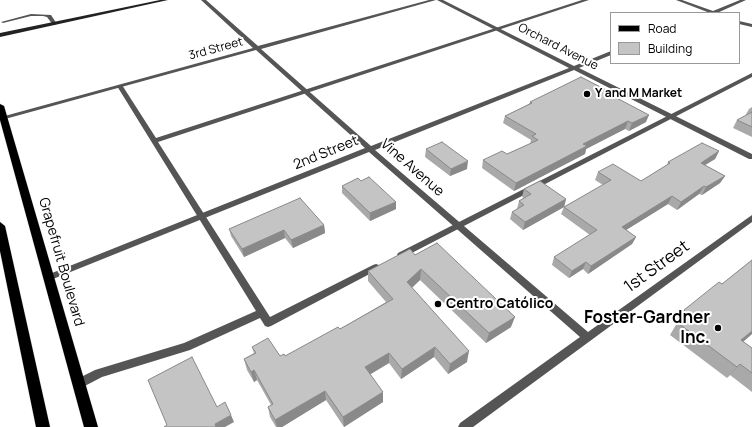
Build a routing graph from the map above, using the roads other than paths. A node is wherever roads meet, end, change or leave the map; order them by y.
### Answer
1 (166, 0) edge
2 (203, 0) edge
3 (434, 0) edge
4 (439, 0) edge
5 (587, 0) edge
6 (678, 0) edge
7 (744, 0) edge
8 (710, 12) edge
9 (715, 12) edge
10 (3, 22) dead end
11 (740, 22) edge
12 (55, 24) junction
13 (752, 26) edge
14 (498, 29) junction
15 (0, 35) edge
16 (258, 49) junction
17 (610, 53) edge
18 (574, 68) junction
19 (752, 75) edge
20 (120, 86) junction
21 (306, 91) junction
22 (0, 106) edge
23 (671, 116) junction
24 (3, 118) junction
25 (154, 141) junction
26 (370, 149) junction
27 (752, 157) edge
28 (201, 216) junction
29 (752, 218) edge
30 (458, 225) junction
31 (0, 226) edge
32 (50, 277) junction
33 (262, 313) junction
34 (587, 337) junction
35 (79, 384) junction
36 (43, 427) edge
37 (91, 427) edge
38 (464, 427) edge

1 - 12 street
2 - 16 street, Vine Avenue
3 - 16 street, 3rd Street
4 - 14 street, Orchard Avenue
5 - 14 street
6 - 8 street
7 - 9 street
10 - 12 street
11 - 13 street
12 - 15 street
14 - 18 street, Orchard Avenue
14 - 21 street
16 - 20 street, 3rd Street
16 - 21 street, Vine Avenue
17 - 18 street, 2nd Street
18 - 23 street, Orchard Avenue
18 - 26 street, 2nd Street
19 - 23 street
20 - 24 street, 3rd Street
20 - 25 street
21 - 25 street
21 - 26 street, Vine Avenue
22 - 24 main road, Grapefruit Boulevard
23 - 27 street, Orchard Avenue
23 - 30 street
24 - 32 main road, Grapefruit Boulevard
25 - 28 street
26 - 28 street, 2nd Street
26 - 30 street, Vine Avenue
28 - 32 street, 2nd Street
28 - 33 street
29 - 34 street, 1st Street
30 - 33 street
30 - 34 street, Vine Avenue
31 - 36 main road
32 - 35 main road, Grapefruit Boulevard
33 - 35 street
34 - 38 street, 1st Street
35 - 37 main road, Grapefruit Boulevard

